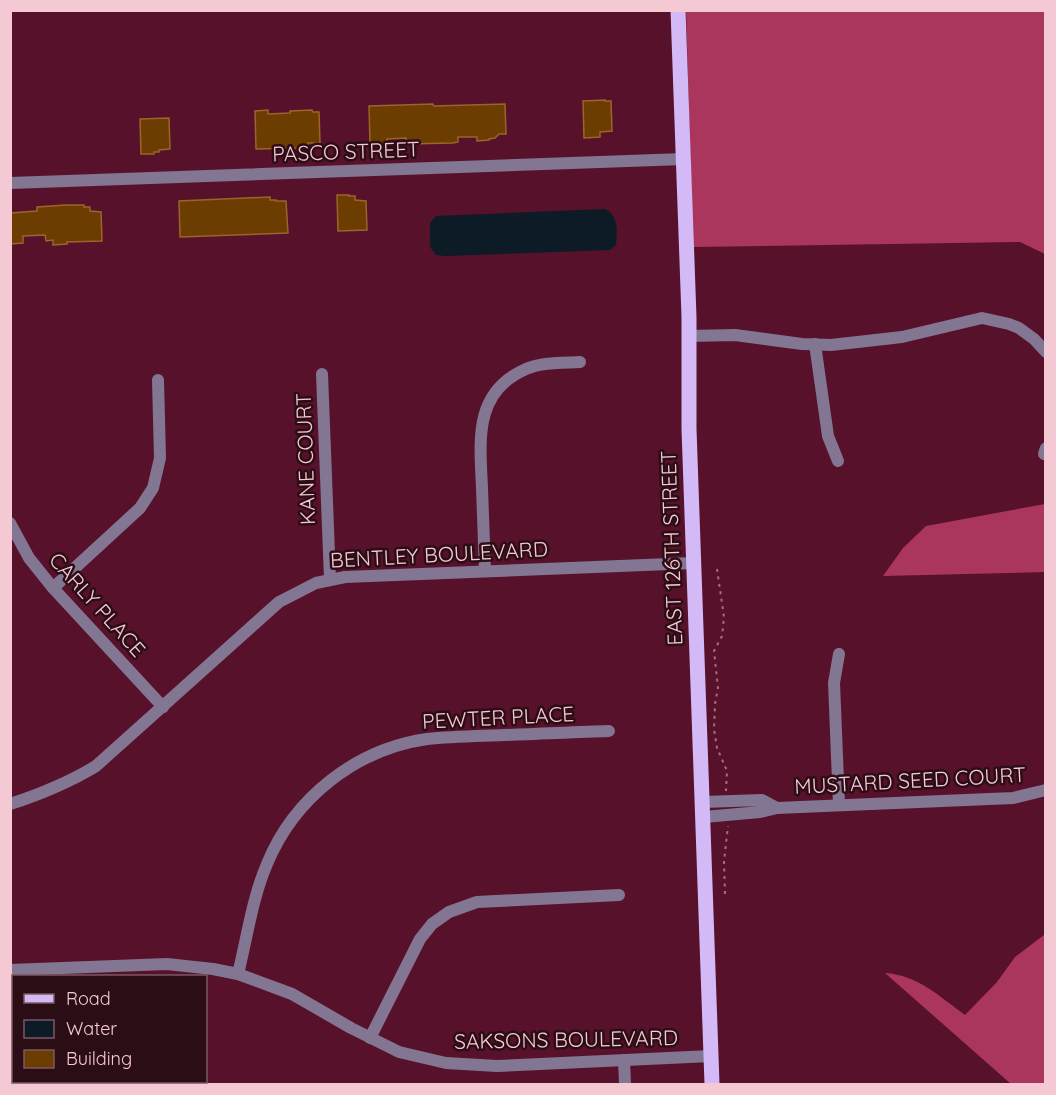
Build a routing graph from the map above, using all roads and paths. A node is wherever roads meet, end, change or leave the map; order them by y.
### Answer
1 (678, 10) edge
2 (684, 159) junction
3 (10, 183) edge
4 (689, 336) junction
5 (815, 344) junction
6 (1046, 352) edge
7 (580, 362) dead end
8 (322, 374) dead end
9 (158, 380) dead end
10 (838, 461) dead end
11 (10, 523) edge
12 (694, 562) junction
13 (717, 569) dead end
14 (485, 571) junction
15 (330, 579) junction
16 (53, 588) junction
17 (839, 654) dead end
18 (163, 707) junction
19 (609, 731) dead end
20 (1046, 790) edge
21 (725, 792) dead end
22 (10, 804) edge
23 (839, 806) junction
24 (703, 809) junction
25 (728, 822) dead end
26 (725, 894) dead end
27 (619, 896) dead end
28 (10, 970) edge
29 (238, 974) junction
30 (370, 1038) junction
31 (711, 1056) junction
32 (624, 1060) junction
33 (625, 1084) edge
34 (712, 1084) edge

1 - 2 main road, EAST 126TH STREET
2 - 3 street, PASCO STREET
2 - 4 main road, EAST 126TH STREET
4 - 5 street
4 - 12 main road, EAST 126TH STREET
5 - 6 street
5 - 10 street
7 - 14 street
8 - 15 street, KANE COURT
9 - 16 street
11 - 16 street, CARLY PLACE
12 - 14 street, BENTLEY BOULEVARD
12 - 24 main road, EAST 126TH STREET
13 - 21 path
14 - 15 street, BENTLEY BOULEVARD
15 - 18 street, BENTLEY BOULEVARD
16 - 18 street, CARLY PLACE
17 - 23 street
18 - 22 street, BENTLEY BOULEVARD
19 - 29 street, PEWTER PLACE
20 - 23 street, MUSTARD SEED COURT
23 - 24 street, MUSTARD SEED COURT
24 - 31 main road, EAST 126TH STREET
25 - 26 path
27 - 30 street
28 - 29 street, SAKSONS BOULEVARD
29 - 30 street, SAKSONS BOULEVARD
30 - 32 street, SAKSONS BOULEVARD
31 - 32 street, SAKSONS BOULEVARD
31 - 34 main road, EAST 126TH STREET
32 - 33 street

